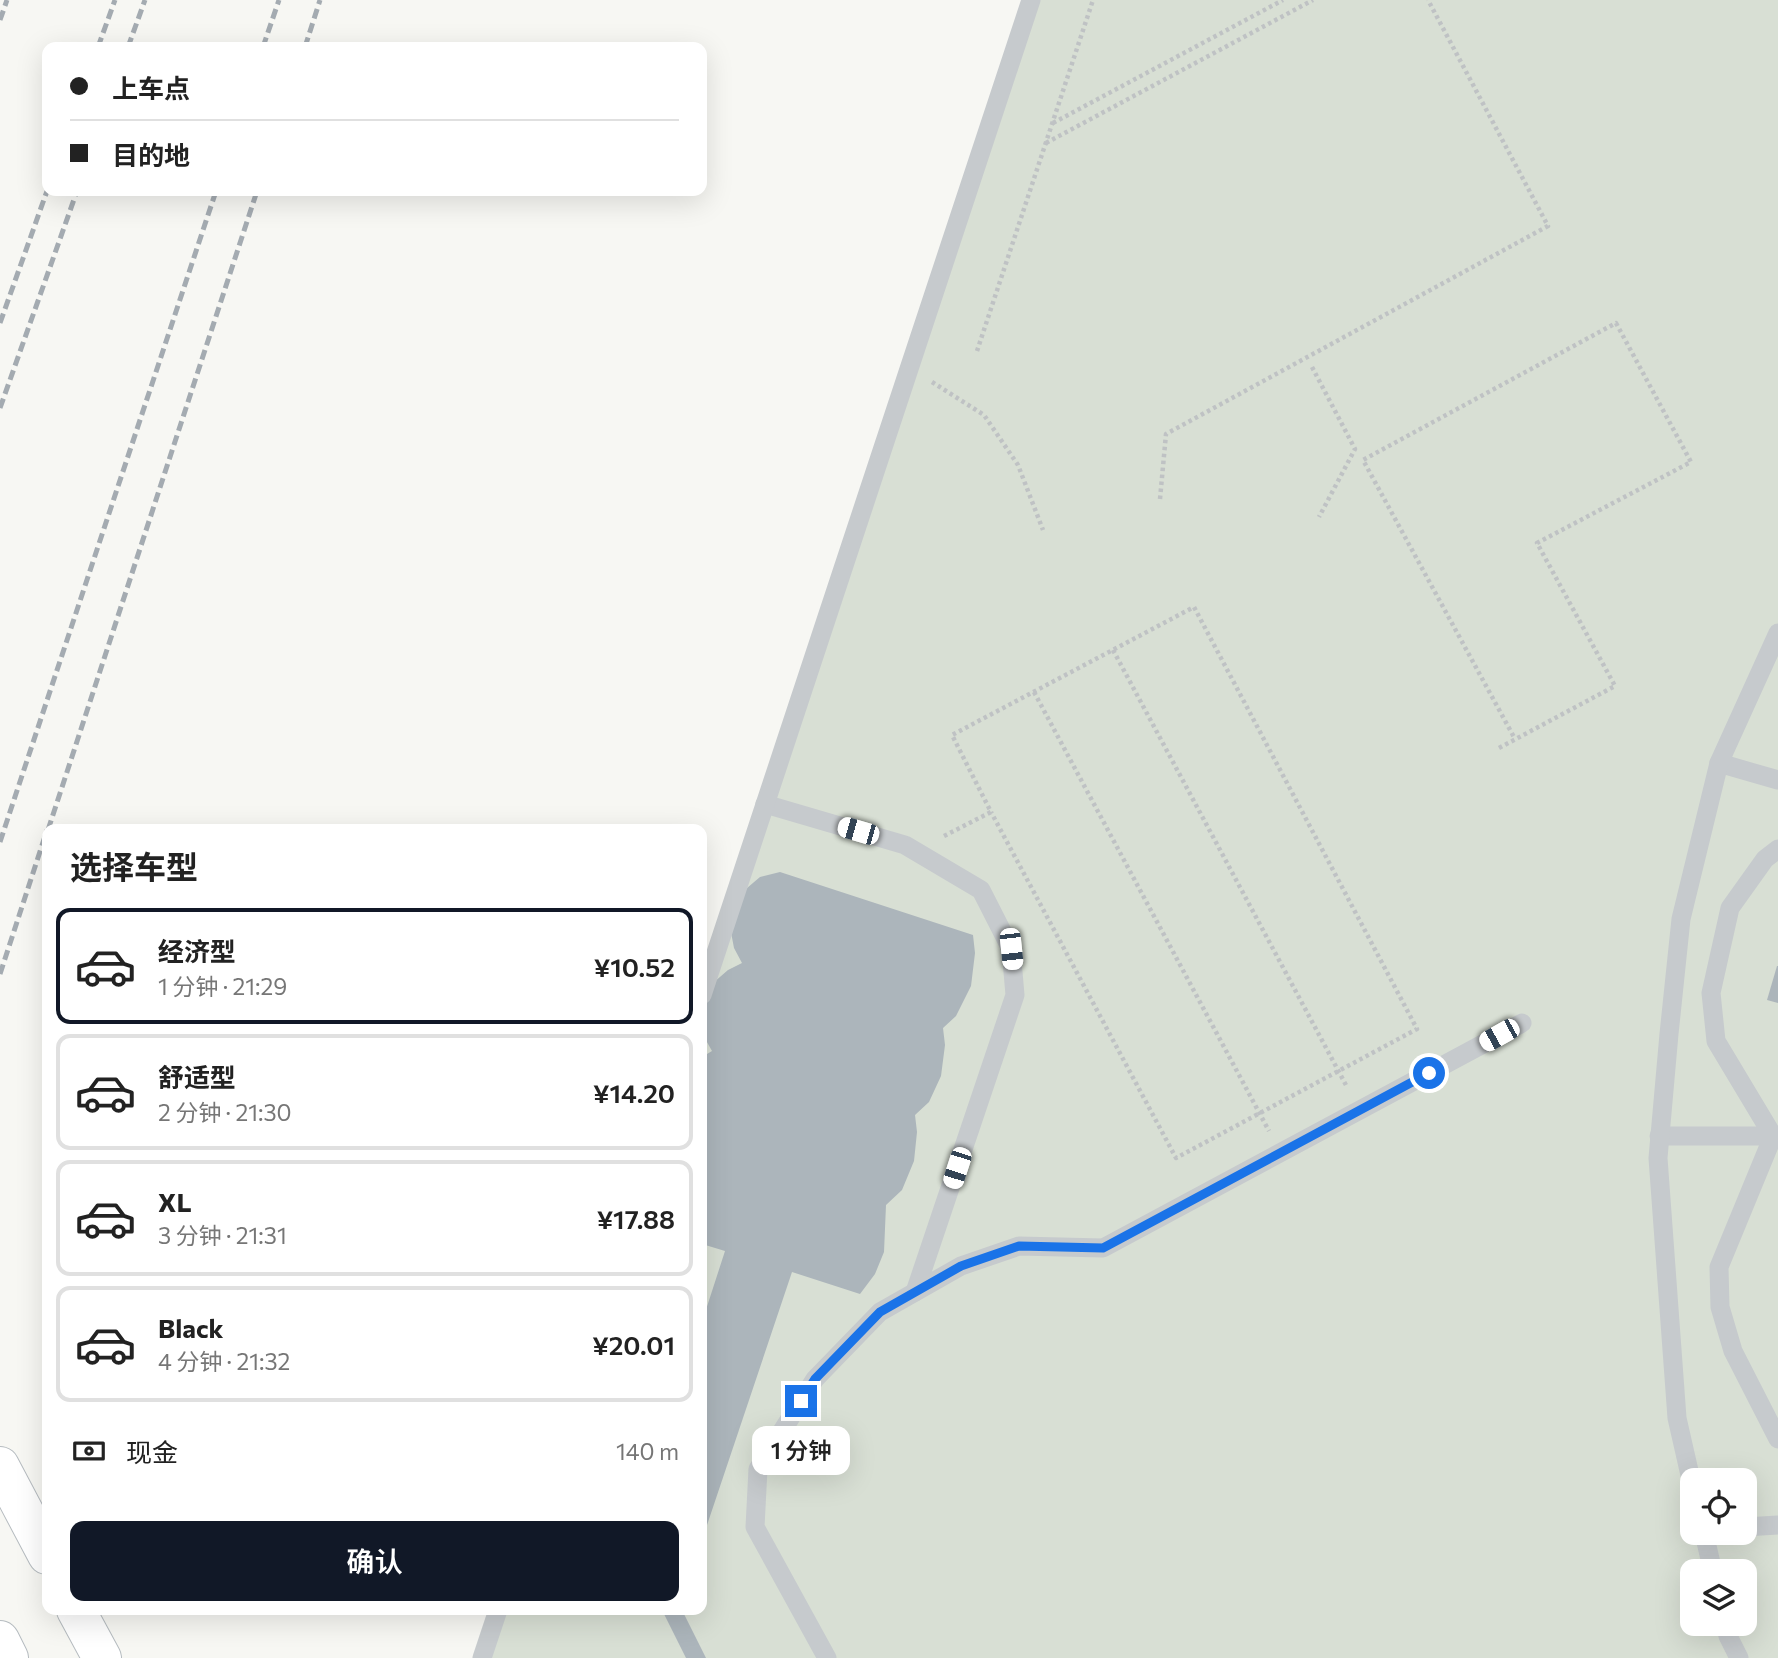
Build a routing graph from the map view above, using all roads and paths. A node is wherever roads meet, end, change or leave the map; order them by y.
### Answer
1 (1031, 0) edge
2 (1093, 0) edge
3 (1283, 0) edge
4 (1313, 0) edge
5 (1428, 0) edge
6 (1052, 124) junction
7 (1046, 143) junction
8 (977, 351) dead end
9 (1312, 367) dead end
10 (909, 368) junction
11 (1160, 499) dead end
12 (1319, 517) dead end
13 (1043, 530) dead end
14 (1778, 633) edge
15 (1113, 649) junction
16 (1034, 692) junction
17 (1515, 739) junction
18 (1499, 748) dead end
19 (1719, 763) junction
20 (1778, 780) edge
21 (765, 804) junction
22 (991, 812) junction
23 (1778, 849) edge
24 (915, 852) junction
25 (707, 980) edge
26 (1522, 1023) dead end
27 (1338, 1071) junction
28 (1360, 1110) junction
29 (1260, 1113) junction
30 (1659, 1136) junction
31 (1775, 1136) edge
32 (1280, 1153) junction
33 (915, 1292) junction
34 (1778, 1439) edge
35 (0, 1466) edge
36 (1688, 1468) edge
37 (1778, 1525) edge
38 (1757, 1526) edge
39 (42, 1546) edge
40 (79, 1615) edge
41 (496, 1615) edge
42 (1728, 1636) edge
43 (0, 1640) edge
44 (9, 1658) edge
45 (102, 1658) edge
46 (482, 1658) edge
47 (827, 1658) edge
48 (1739, 1658) edge

1 - 10 lane
2 - 6 path
3 - 6 path
4 - 7 path
5 - 11 path
6 - 7 path
7 - 8 path
9 - 12 path
10 - 13 path
10 - 21 lane
14 - 19 lane
15 - 16 path
15 - 27 path
15 - 27 path
16 - 22 path
16 - 29 path
17 - 17 path
17 - 18 path
19 - 20 lane
19 - 30 lane
21 - 24 lane
21 - 25 lane
22 - 24 path
22 - 29 path
23 - 31 lane
24 - 33 lane
26 - 28 lane
27 - 28 path
27 - 29 path
28 - 32 lane
29 - 32 path
30 - 31 lane
30 - 36 lane
31 - 34 lane
32 - 33 lane
33 - 47 lane
35 - 39 main road
37 - 38 lane
40 - 45 main road
41 - 46 lane
42 - 48 lane
43 - 44 main road

